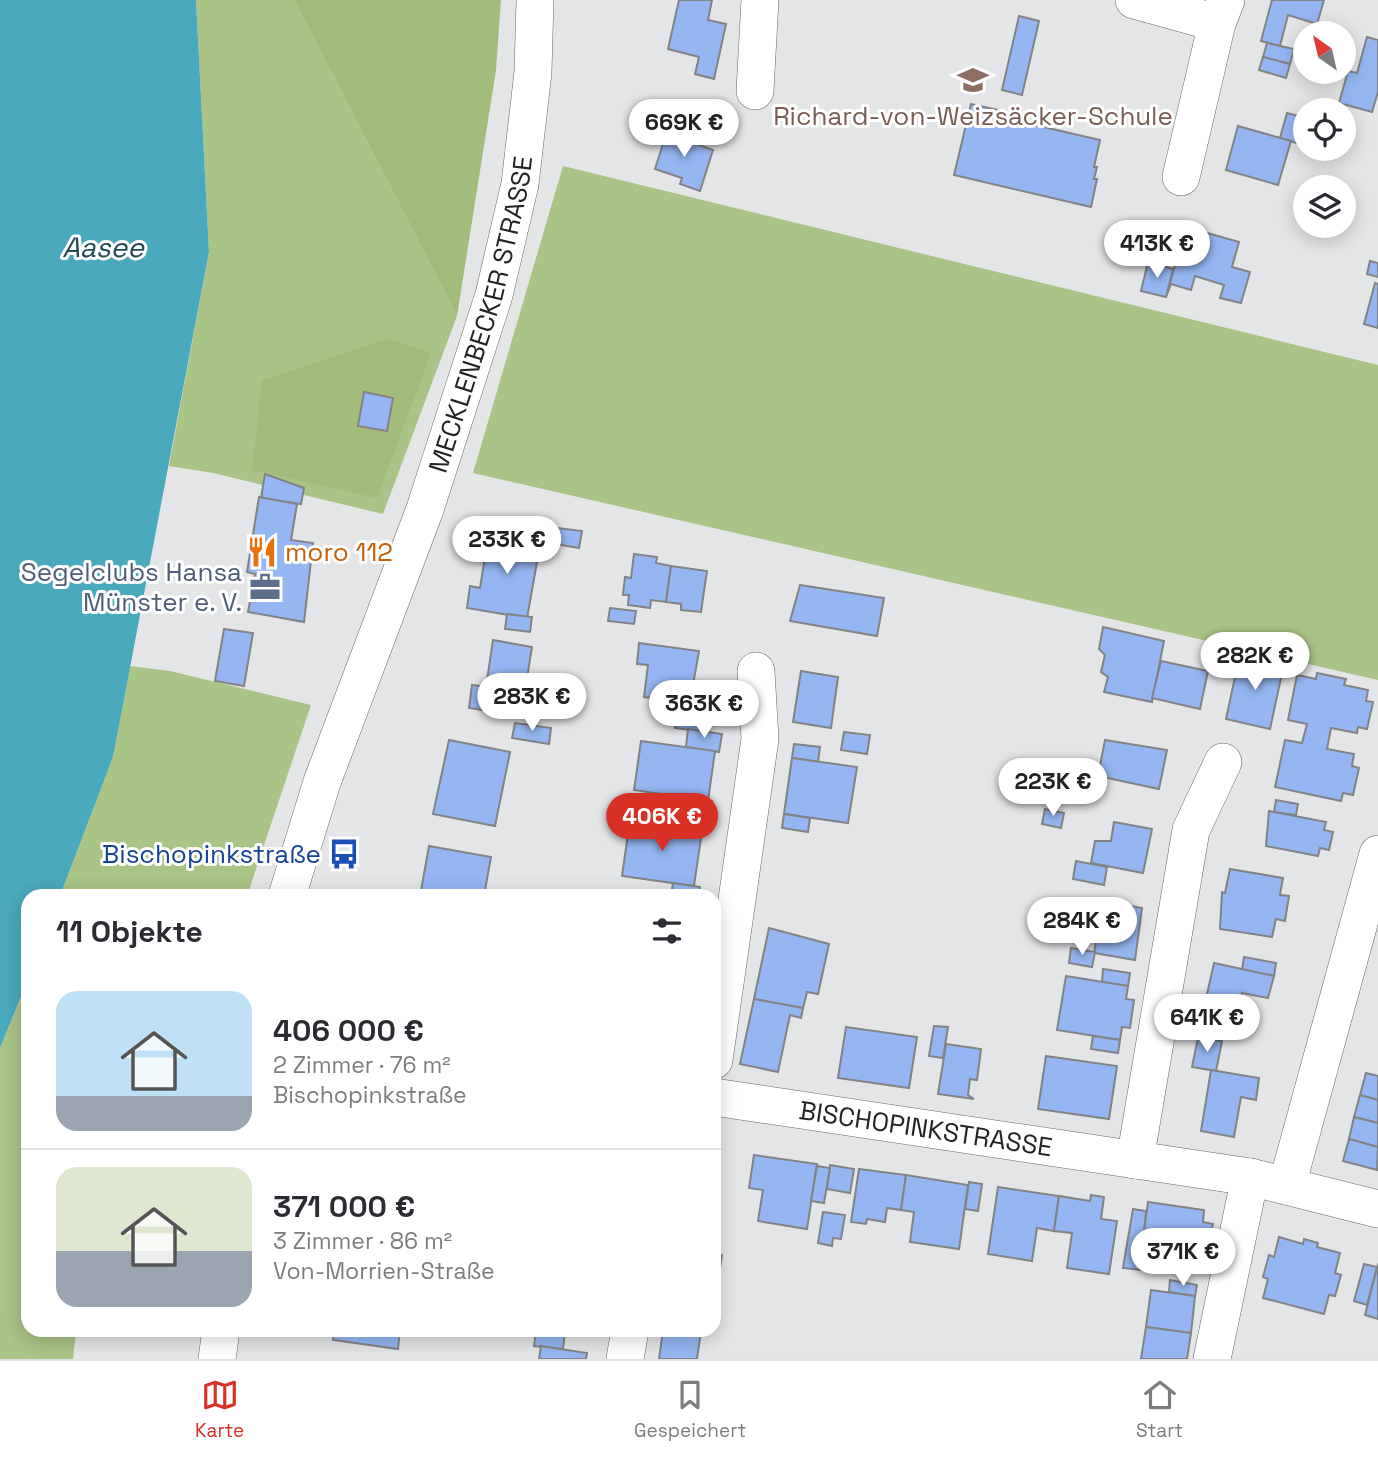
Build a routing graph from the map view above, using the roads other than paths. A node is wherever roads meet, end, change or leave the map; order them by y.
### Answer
1 (534, 0) edge
2 (760, 0) edge
3 (1134, 0) edge
4 (1221, 11) edge
5 (755, 91) dead end
6 (1181, 177) dead end
7 (756, 671) dead end
8 (1223, 762) dead end
9 (1378, 854) edge
10 (289, 889) edge
11 (721, 1011) edge
12 (721, 1098) edge
13 (1135, 1160) junction
14 (1250, 1177) junction
15 (1287, 1185) junction
16 (1378, 1209) edge
17 (220, 1337) edge
18 (629, 1337) edge
19 (217, 1359) edge
20 (625, 1359) edge
21 (1212, 1359) edge

1 - 10 street, MECKLENBECKER STRASSE
2 - 5 street
3 - 4 street
4 - 6 street
7 - 11 street
8 - 13 street
9 - 15 street
12 - 13 street, BISCHOPINKSTRASSE
13 - 14 street, BISCHOPINKSTRASSE
14 - 15 street, BISCHOPINKSTRASSE
14 - 21 street
15 - 16 street, BISCHOPINKSTRASSE
17 - 19 street
18 - 20 street

